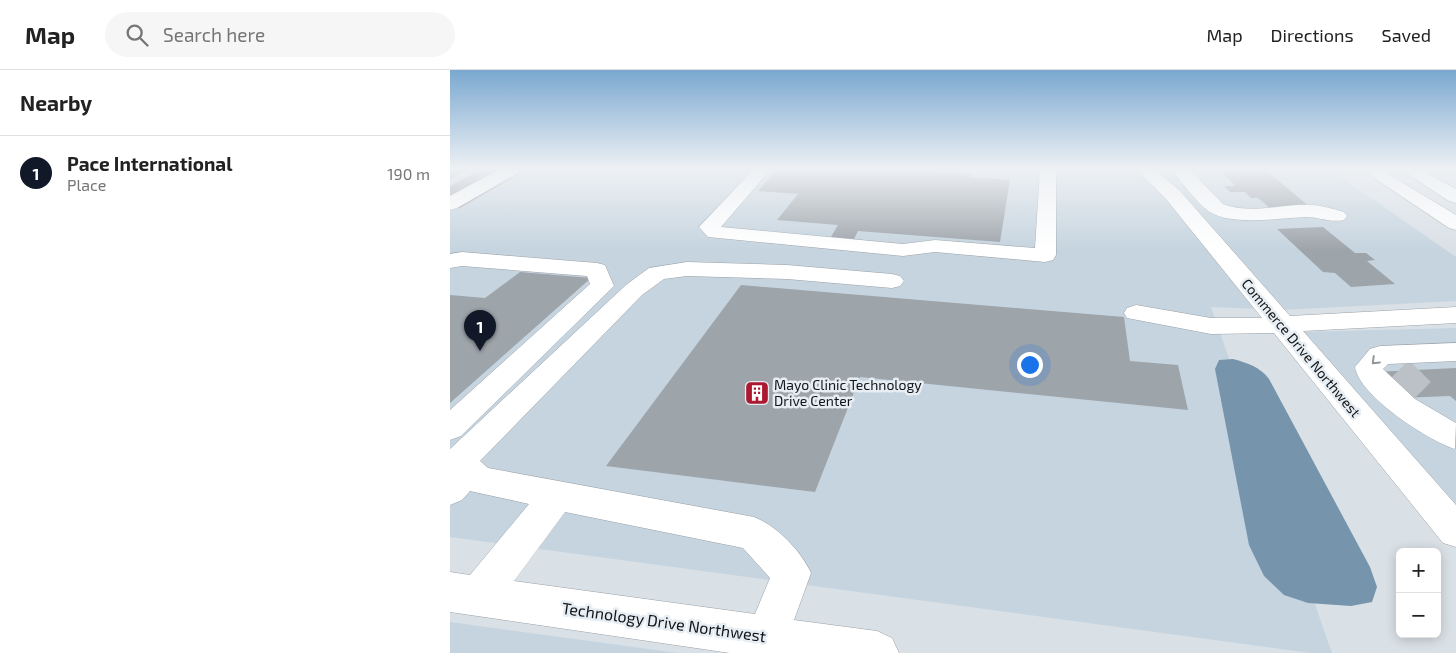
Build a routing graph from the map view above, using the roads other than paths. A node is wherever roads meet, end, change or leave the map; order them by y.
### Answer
1 (463, 196) edge
2 (737, 196) edge
3 (1048, 196) edge
4 (1174, 196) edge
5 (1205, 196) edge
6 (1413, 196) edge
7 (450, 204) edge
8 (1337, 216) dead end
9 (1456, 224) edge
10 (450, 261) edge
11 (892, 281) dead end
12 (1136, 313) dead end
13 (1456, 315) edge
14 (1280, 324) junction
15 (1456, 352) edge
16 (1424, 397) tunnel mouth
17 (450, 428) edge
18 (1455, 438) edge
19 (459, 480) edge
20 (557, 496) junction
21 (1456, 531) edge
22 (464, 594) edge
23 (767, 636) junction
24 (877, 653) edge

1 - 7 street
2 - 3 street
4 - 14 street, Commerce Drive Northwest
5 - 8 street
6 - 9 street
10 - 17 street
11 - 19 street
12 - 14 street
13 - 14 street
14 - 21 street, Commerce Drive Northwest
15 -> 18 street
16 - 18 street
19 - 20 street
20 - 22 street
20 - 23 street
22 - 23 street, Technology Drive Northwest
23 - 24 street, Technology Drive Northwest

